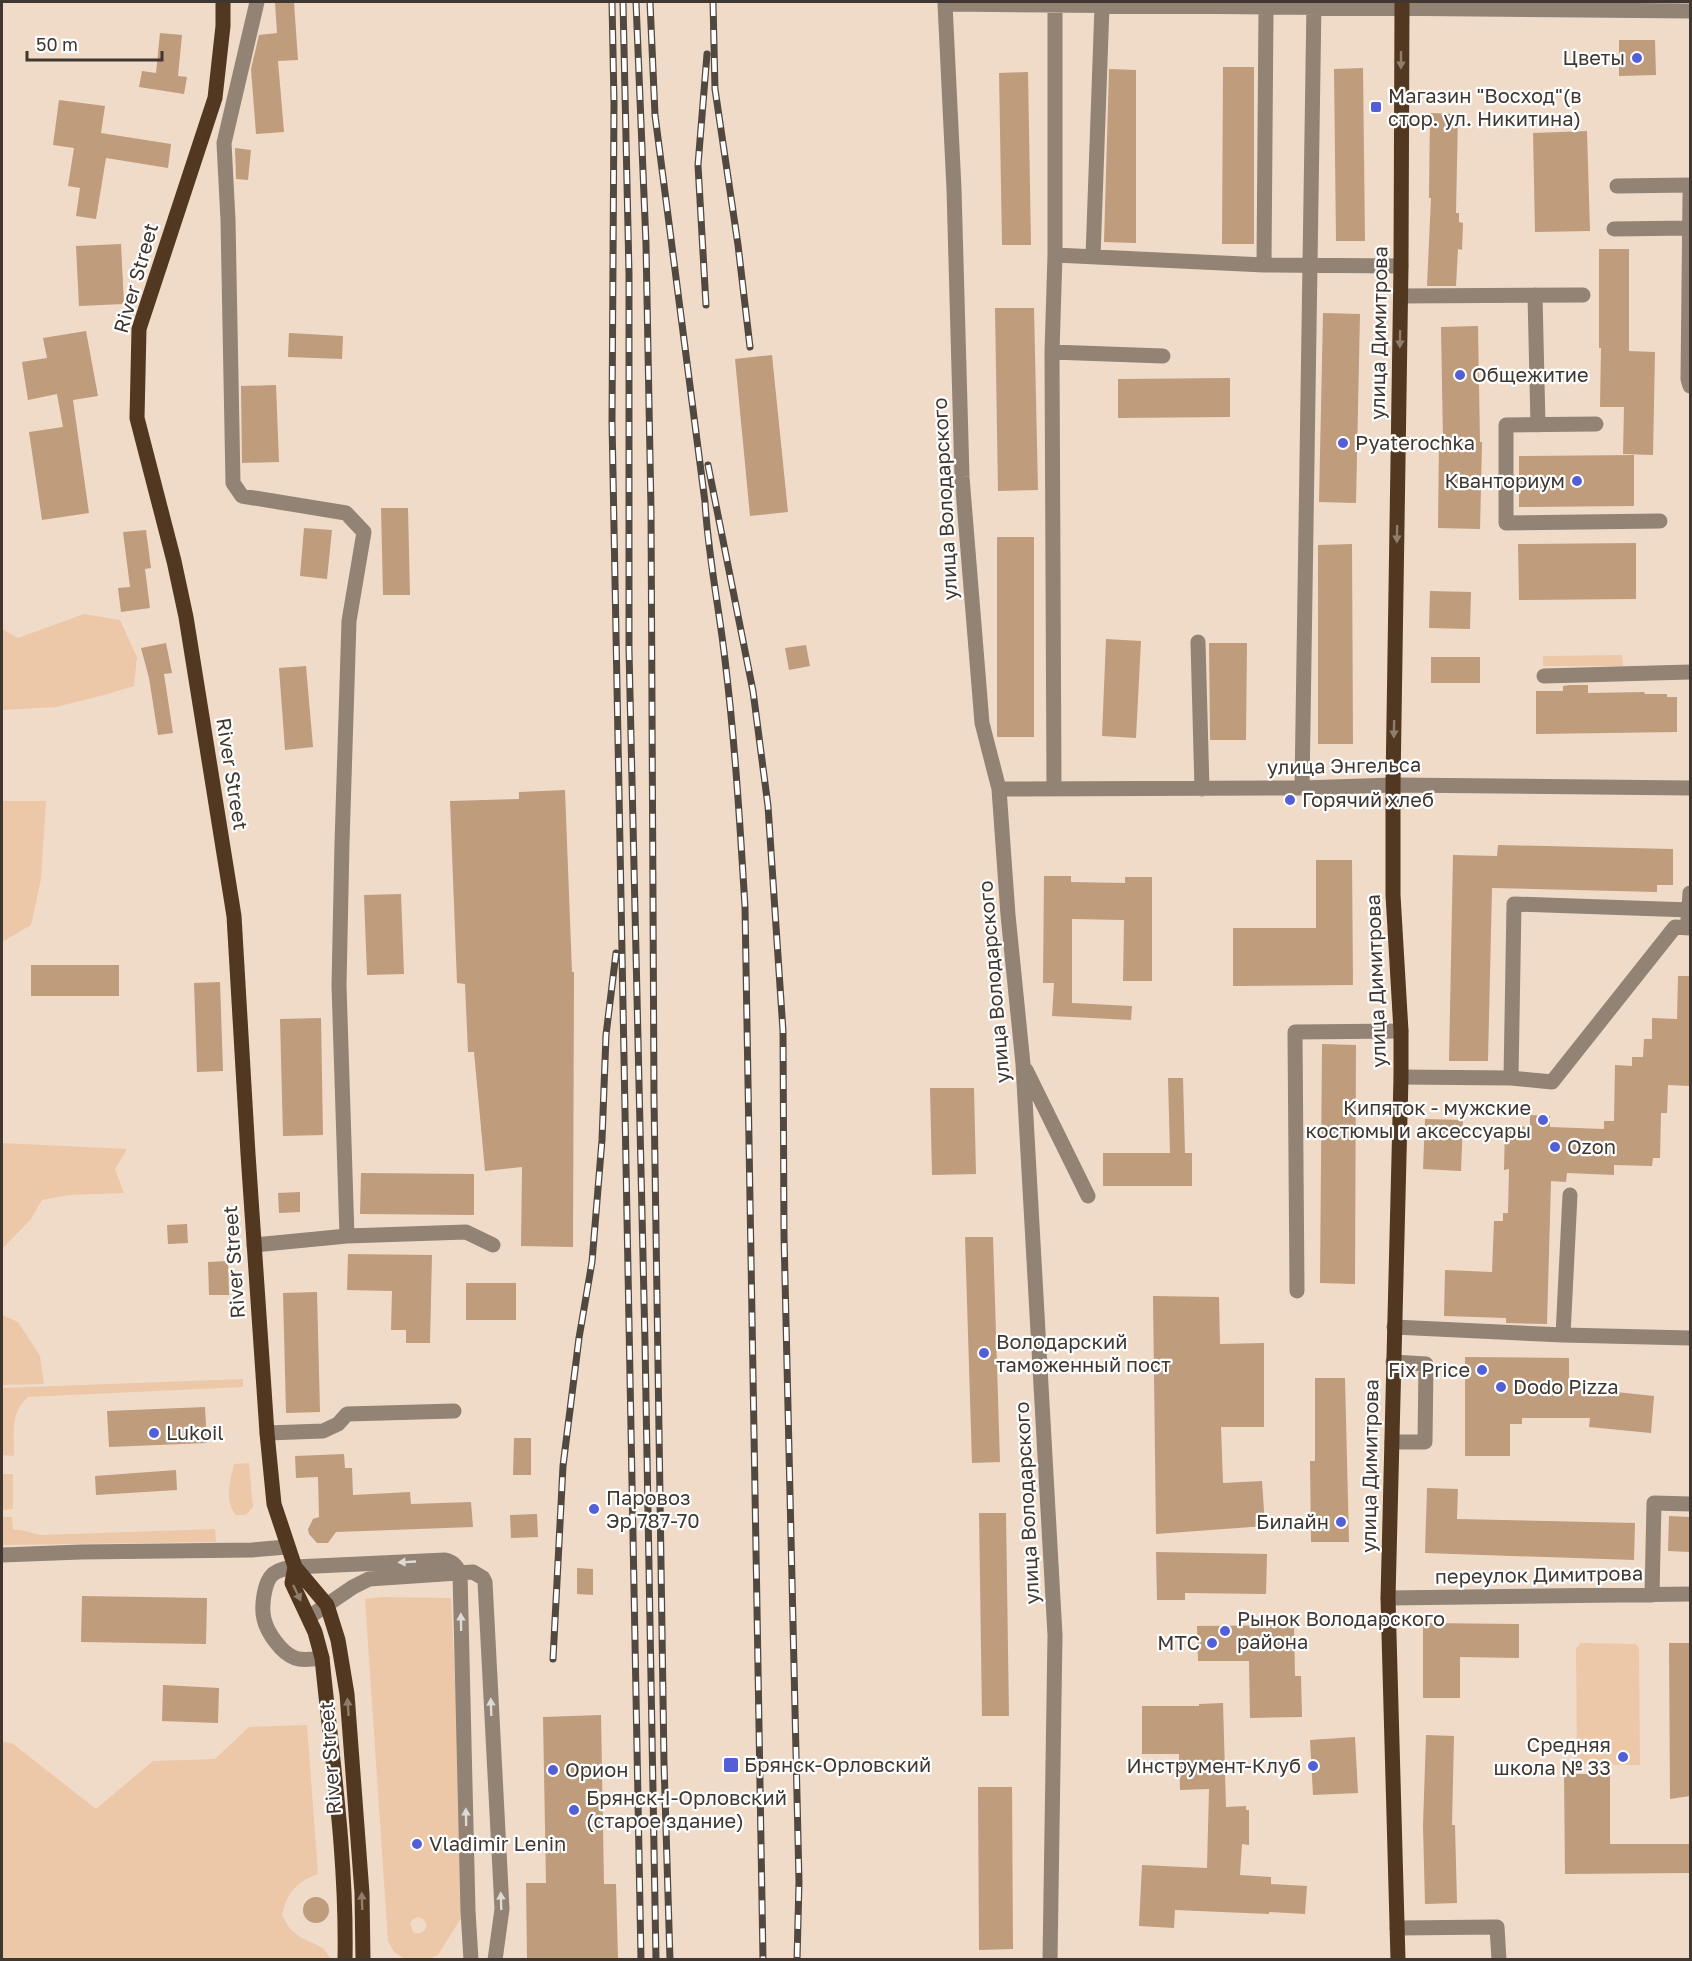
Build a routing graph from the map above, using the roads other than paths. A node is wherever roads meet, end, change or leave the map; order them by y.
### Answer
1 (223, 2) edge
2 (257, 2) edge
3 (1055, 3) edge
4 (1314, 5) edge
5 (1402, 5) edge
6 (1102, 6) junction
7 (1486, 6) edge
8 (1620, 6) edge
9 (1645, 6) edge
10 (1266, 8) junction
11 (1690, 11) edge
12 (1690, 185) edge
13 (1617, 186) dead end
14 (1690, 194) edge
15 (1689, 228) junction
16 (1614, 229) dead end
17 (1055, 255) junction
18 (1093, 257) junction
19 (1264, 265) junction
20 (1310, 266) junction
21 (1401, 266) junction
22 (1535, 295) junction
23 (1583, 295) dead end
24 (1401, 296) junction
25 (1052, 352) junction
26 (1163, 356) dead end
27 (1690, 386) edge
28 (1596, 423) dead end
29 (1538, 425) junction
30 (1660, 521) dead end
31 (1198, 642) dead end
32 (1690, 672) edge
33 (1544, 676) dead end
34 (1393, 785) junction
35 (1302, 788) junction
36 (1690, 788) edge
37 (999, 789) junction
38 (1054, 789) junction
39 (1202, 789) junction
40 (1690, 893) edge
41 (1689, 910) edge
42 (1689, 927) edge
43 (1401, 1031) junction
44 (1023, 1065) junction
45 (1401, 1077) junction
46 (1511, 1078) junction
47 (1088, 1196) dead end
48 (1570, 1196) dead end
49 (347, 1236) junction
50 (254, 1245) junction
51 (493, 1245) dead end
52 (1297, 1291) dead end
53 (1394, 1327) junction
54 (1563, 1335) junction
55 (1690, 1338) edge
56 (1393, 1362) junction
57 (454, 1411) dead end
58 (267, 1433) junction
59 (1392, 1442) junction
60 (1690, 1504) edge
61 (287, 1547) junction
62 (2, 1556) edge
63 (295, 1566) junction
64 (459, 1573) junction
65 (1690, 1594) edge
66 (1652, 1595) junction
67 (1388, 1598) junction
68 (327, 1605) junction
69 (309, 1617) junction
70 (322, 1658) junction
71 (1397, 1928) junction
72 (345, 1959) edge
73 (363, 1959) edge
74 (471, 1959) edge
75 (495, 1959) edge
76 (1050, 1959) edge
77 (1398, 1959) edge
78 (1499, 1959) edge

1 - 50 main road, River Street
2 - 49 street
3 - 6 street
3 - 17 street
3 - 37 street, улица Володарского
4 - 5 street
4 - 10 street
4 - 20 street
5 - 7 street
5 -> 21 main road, улица Димитрова
6 - 10 street
6 - 18 street
7 - 8 street
8 - 9 street
9 - 11 street
10 - 19 street
12 - 13 street
14 - 15 street
15 - 16 street
15 - 27 street
17 - 18 street
17 - 25 street
18 - 19 street
19 - 20 street
20 - 21 street
20 - 35 street
21 - 24 main road, улица Димитрова
22 - 23 street
22 - 24 street
22 - 29 street
24 -> 34 main road, улица Димитрова
25 - 26 street
25 - 38 street
28 - 29 street
29 - 30 street
31 - 39 street
32 - 33 street
34 - 35 street, улица Энгельса
34 - 36 street, улица Энгельса
34 - 43 main road, улица Димитрова
35 - 39 street, улица Энгельса
37 - 38 street, улица Энгельса
37 - 44 street, улица Володарского
38 - 39 street, улица Энгельса
40 - 41 street
41 - 42 street
41 - 46 street
42 - 46 street
43 - 45 main road, улица Димитрова
43 - 52 street
44 - 47 street
44 - 76 street, улица Володарского
45 - 46 street
45 - 53 main road, улица Димитрова
48 - 54 street
49 - 50 street
49 - 51 street
50 - 58 main road, River Street
53 - 54 street
53 - 56 main road, улица Димитрова
54 - 55 street
56 - 59 main road, улица Димитрова
56 - 59 street
57 - 58 street
58 - 61 main road, River Street
59 - 67 main road, улица Димитрова
60 - 66 street
61 - 62 street
61 - 63 main road, River Street
64 -> 63 street
63 - 68 main road, River Street
63 -> 69 main road, River Street
63 - 70 street
64 - 68 street
74 -> 64 street
75 -> 64 street
65 - 66 street, переулок Димитрова
66 - 67 street, переулок Димитрова
67 - 71 main road, улица Димитрова
68 - 69 street
73 -> 68 main road, River Street
69 - 70 main road, River Street
70 - 72 main road, River Street
71 - 77 main road, улица Димитрова
71 - 78 street

